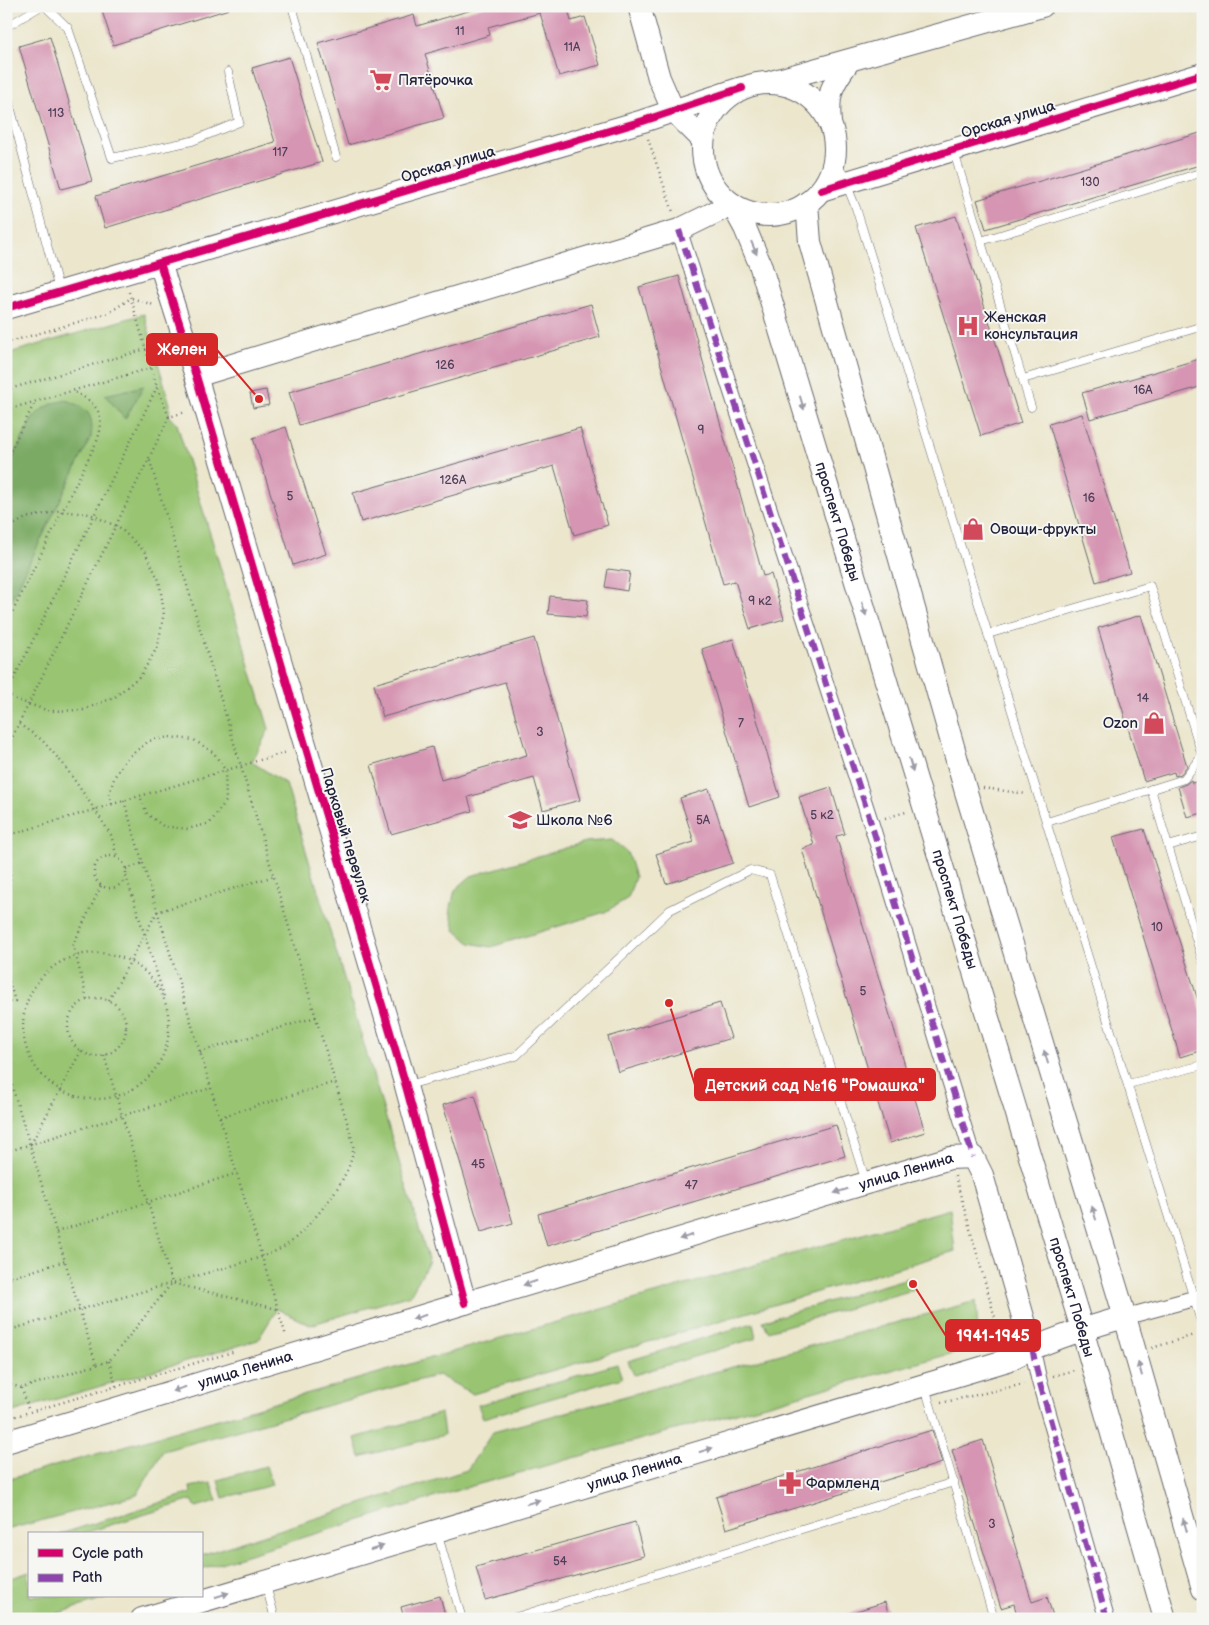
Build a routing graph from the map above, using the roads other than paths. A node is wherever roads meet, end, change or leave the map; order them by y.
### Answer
1 (43, 6) edge
2 (292, 6) edge
3 (639, 6) edge
4 (1042, 6) edge
5 (6, 27) edge
6 (849, 61) junction
7 (228, 72) dead end
8 (1203, 74) edge
9 (768, 83) junction
10 (742, 88) junction
11 (6, 92) edge
12 (672, 110) junction
13 (830, 122) junction
14 (703, 140) junction
15 (953, 150) junction
16 (835, 156) junction
17 (336, 157) dead end
18 (1203, 172) edge
19 (846, 182) junction
20 (814, 197) junction
21 (732, 204) junction
22 (679, 230) junction
23 (981, 241) junction
24 (160, 263) junction
25 (60, 292) junction
26 (6, 308) edge
27 (1203, 326) edge
28 (196, 376) junction
29 (1023, 379) junction
30 (1031, 407) dead end
31 (988, 634) junction
32 (1151, 789) junction
33 (1047, 822) junction
34 (1203, 836) edge
35 (1168, 846) junction
36 (1203, 962) edge
37 (1203, 1064) edge
38 (1128, 1084) junction
39 (406, 1086) junction
40 (973, 1157) junction
41 (867, 1183) junction
42 (1199, 1297) edge
43 (465, 1303) junction
44 (1125, 1316) junction
45 (1203, 1328) edge
46 (1082, 1329) junction
47 (1032, 1348) junction
48 (928, 1395) junction
49 (6, 1442) edge
50 (954, 1482) junction
51 (436, 1531) junction
52 (265, 1582) junction
53 (1203, 1589) edge
54 (142, 1619) edge
55 (275, 1619) edge
56 (462, 1619) edge
57 (510, 1619) edge
58 (994, 1619) edge
59 (1107, 1619) edge
60 (1165, 1619) edge

1 - 5 lane
1 - 7 lane
2 - 17 lane
3 - 12 main road
4 - 6 main road
6 - 9 main road
6 - 13 main road
8 - 15 main road, Орская улица
9 - 10 main road
9 - 13 main road
10 - 12 main road, Орская улица
10 - 14 main road
11 - 25 lane
12 - 14 main road
12 - 24 main road, Орская улица
13 - 16 main road
14 - 21 main road
15 - 19 main road, Орская улица
15 - 23 lane
16 - 19 lane
16 - 20 main road
18 - 23 lane
19 - 20 main road, Орская улица
19 - 31 lane
20 - 21 main road
44 -> 20 main road
21 - 22 main road
21 -> 46 main road, проспект Победы
22 - 28 main road
22 - 40 street
23 - 29 lane
24 - 25 main road, Орская улица
24 - 28 main road
25 - 26 main road, Орская улица
27 - 29 lane
28 - 39 main road, Парковый переулок
29 - 30 lane
31 - 32 lane
31 - 33 lane
32 - 33 lane
32 - 35 lane
33 - 38 lane
34 - 35 lane
35 - 36 lane
37 - 38 lane
38 - 42 lane
39 - 41 lane
39 - 43 main road, Парковый переулок
40 - 41 main road, улица Ленина
40 - 47 main road
41 -> 43 main road, улица Ленина
42 - 44 street
42 - 45 lane
43 -> 49 main road, улица Ленина
44 - 46 main road, улица Ленина
53 -> 44 main road
46 - 47 main road, улица Ленина
46 - 60 main road, проспект Победы
47 - 48 main road, улица Ленина
47 - 59 street
48 - 50 lane
51 -> 48 main road, улица Ленина
50 - 57 lane
50 - 58 lane
52 -> 51 main road, улица Ленина
51 - 56 lane
54 -> 52 main road, улица Ленина
52 - 55 lane

